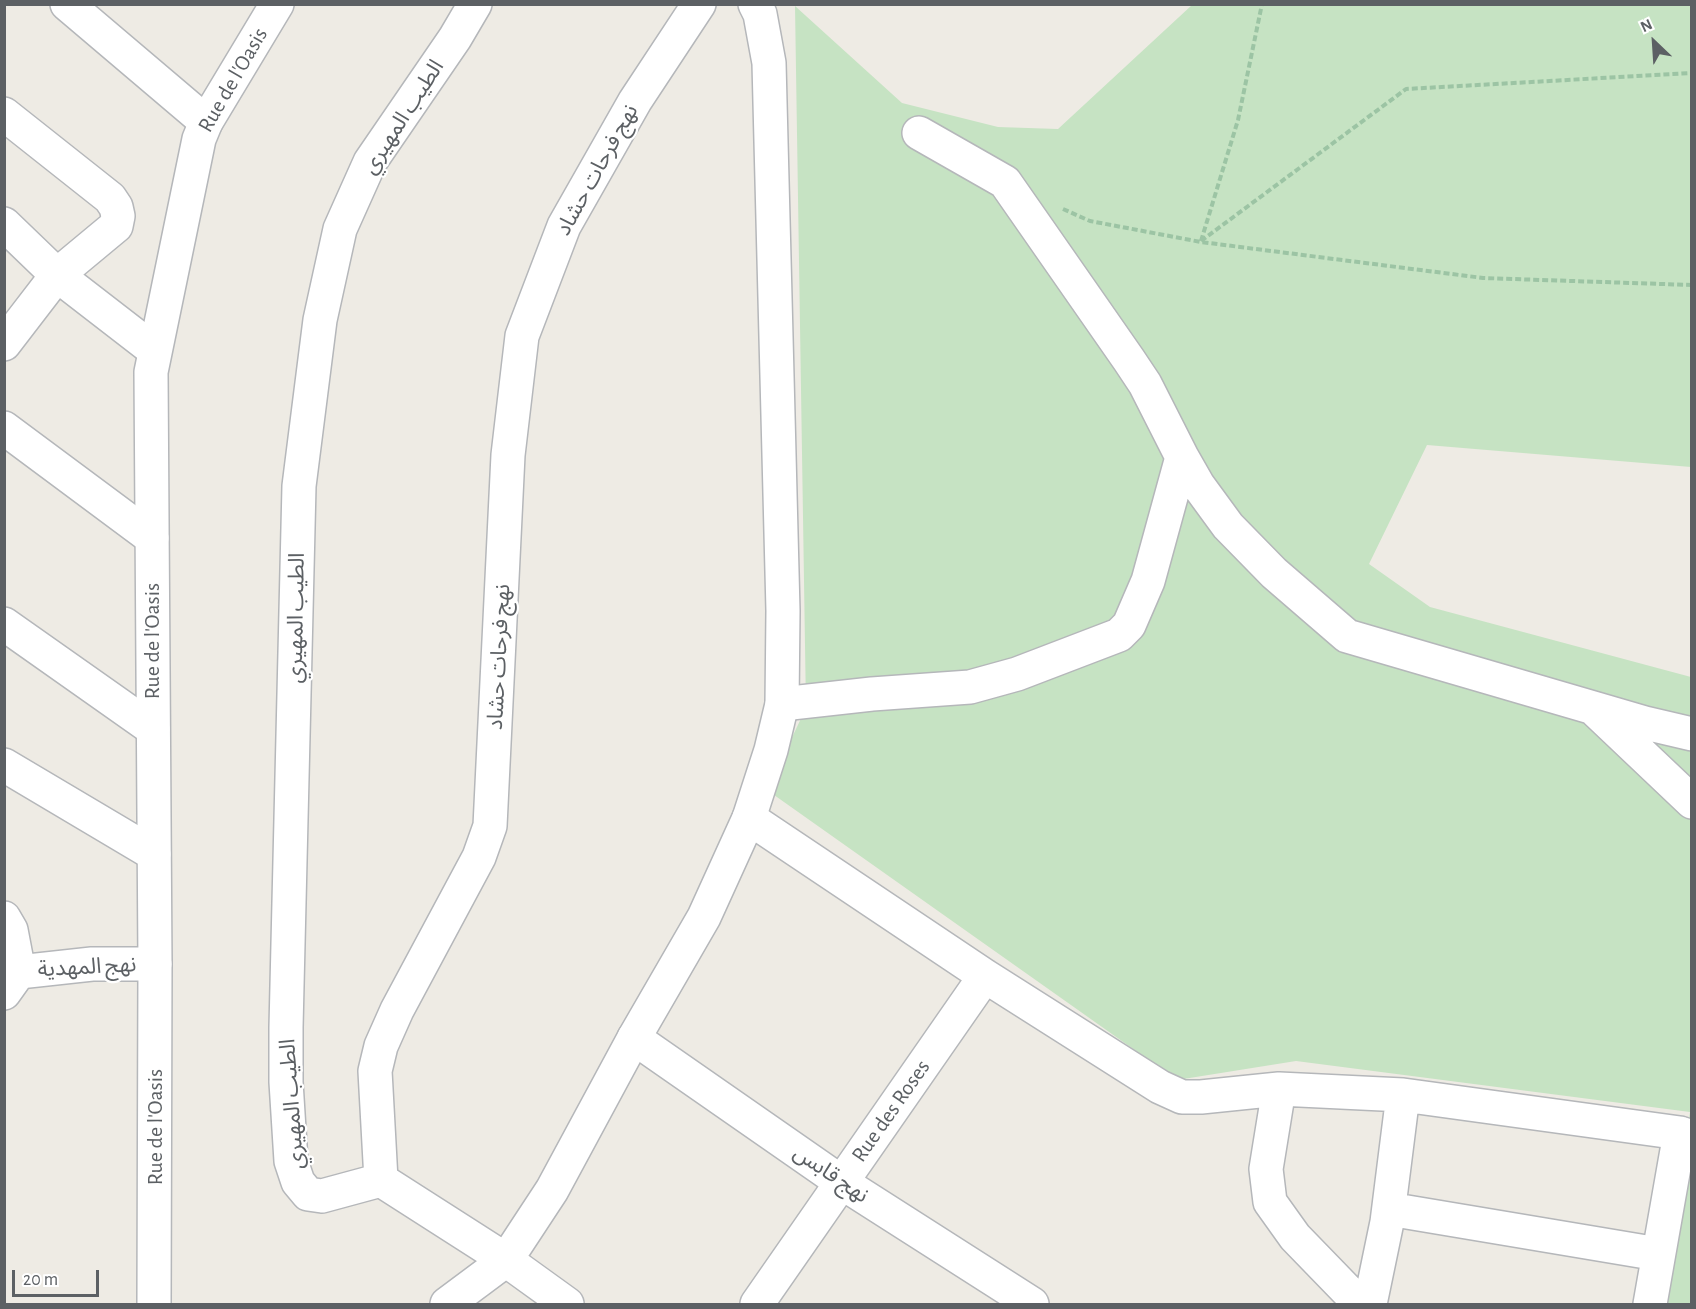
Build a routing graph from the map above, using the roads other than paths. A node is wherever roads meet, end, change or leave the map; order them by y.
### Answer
1 (67, 4) edge
2 (277, 4) edge
3 (475, 4) edge
4 (699, 4) edge
5 (755, 4) edge
6 (4, 114) edge
7 (206, 122) junction
8 (919, 133) dead end
9 (4, 224) edge
10 (57, 275) junction
11 (4, 344) edge
12 (154, 350) junction
13 (4, 428) edge
14 (1182, 457) junction
15 (152, 538) junction
16 (4, 624) edge
17 (782, 704) junction
18 (1593, 708) junction
19 (153, 729) junction
20 (1692, 734) edge
21 (4, 765) edge
22 (1692, 802) edge
23 (749, 818) junction
24 (154, 854) junction
25 (4, 918) edge
26 (155, 964) junction
27 (985, 976) junction
28 (12, 983) edge
29 (634, 1038) junction
30 (1279, 1089) junction
31 (1403, 1095) junction
32 (1686, 1135) edge
33 (381, 1180) junction
34 (841, 1182) junction
35 (1389, 1209) junction
36 (1658, 1254) junction
37 (506, 1260) junction
38 (154, 1305) edge
39 (447, 1305) edge
40 (567, 1305) edge
41 (757, 1305) edge
42 (1032, 1305) edge
43 (1360, 1305) edge
44 (1370, 1305) edge
45 (1650, 1305) edge

1 - 7 street
2 - 7 street, Rue de l'Oasis
3 - 33 street, الطيب المهيري
4 - 33 street, نهج فرحات حشاد
5 - 17 street
6 - 10 street
7 - 12 street, Rue de l'Oasis
8 - 14 street
9 - 10 street
10 - 11 street
10 - 12 street
12 - 15 street, Rue de l'Oasis
13 - 15 street
14 - 17 street
14 - 18 street
15 - 19 street, Rue de l'Oasis
16 - 19 street
17 - 23 street
18 - 20 street
18 - 22 street
19 - 24 street, Rue de l'Oasis
21 - 24 street
23 - 27 street
23 - 29 street
24 - 26 street, Rue de l'Oasis
25 - 28 street
26 - 28 street, نهج المهدية
26 - 38 street, Rue de l'Oasis
27 - 30 street
27 - 34 street, Rue des Roses
29 - 34 street, نهج قابس
29 - 37 street
30 - 31 street
30 - 43 street
31 - 32 street
31 - 35 street
32 - 36 street
33 - 37 street
34 - 41 street, Rue des Roses
34 - 42 street, نهج قابس
35 - 36 street
35 - 44 street
36 - 45 street
37 - 39 street
37 - 40 street

